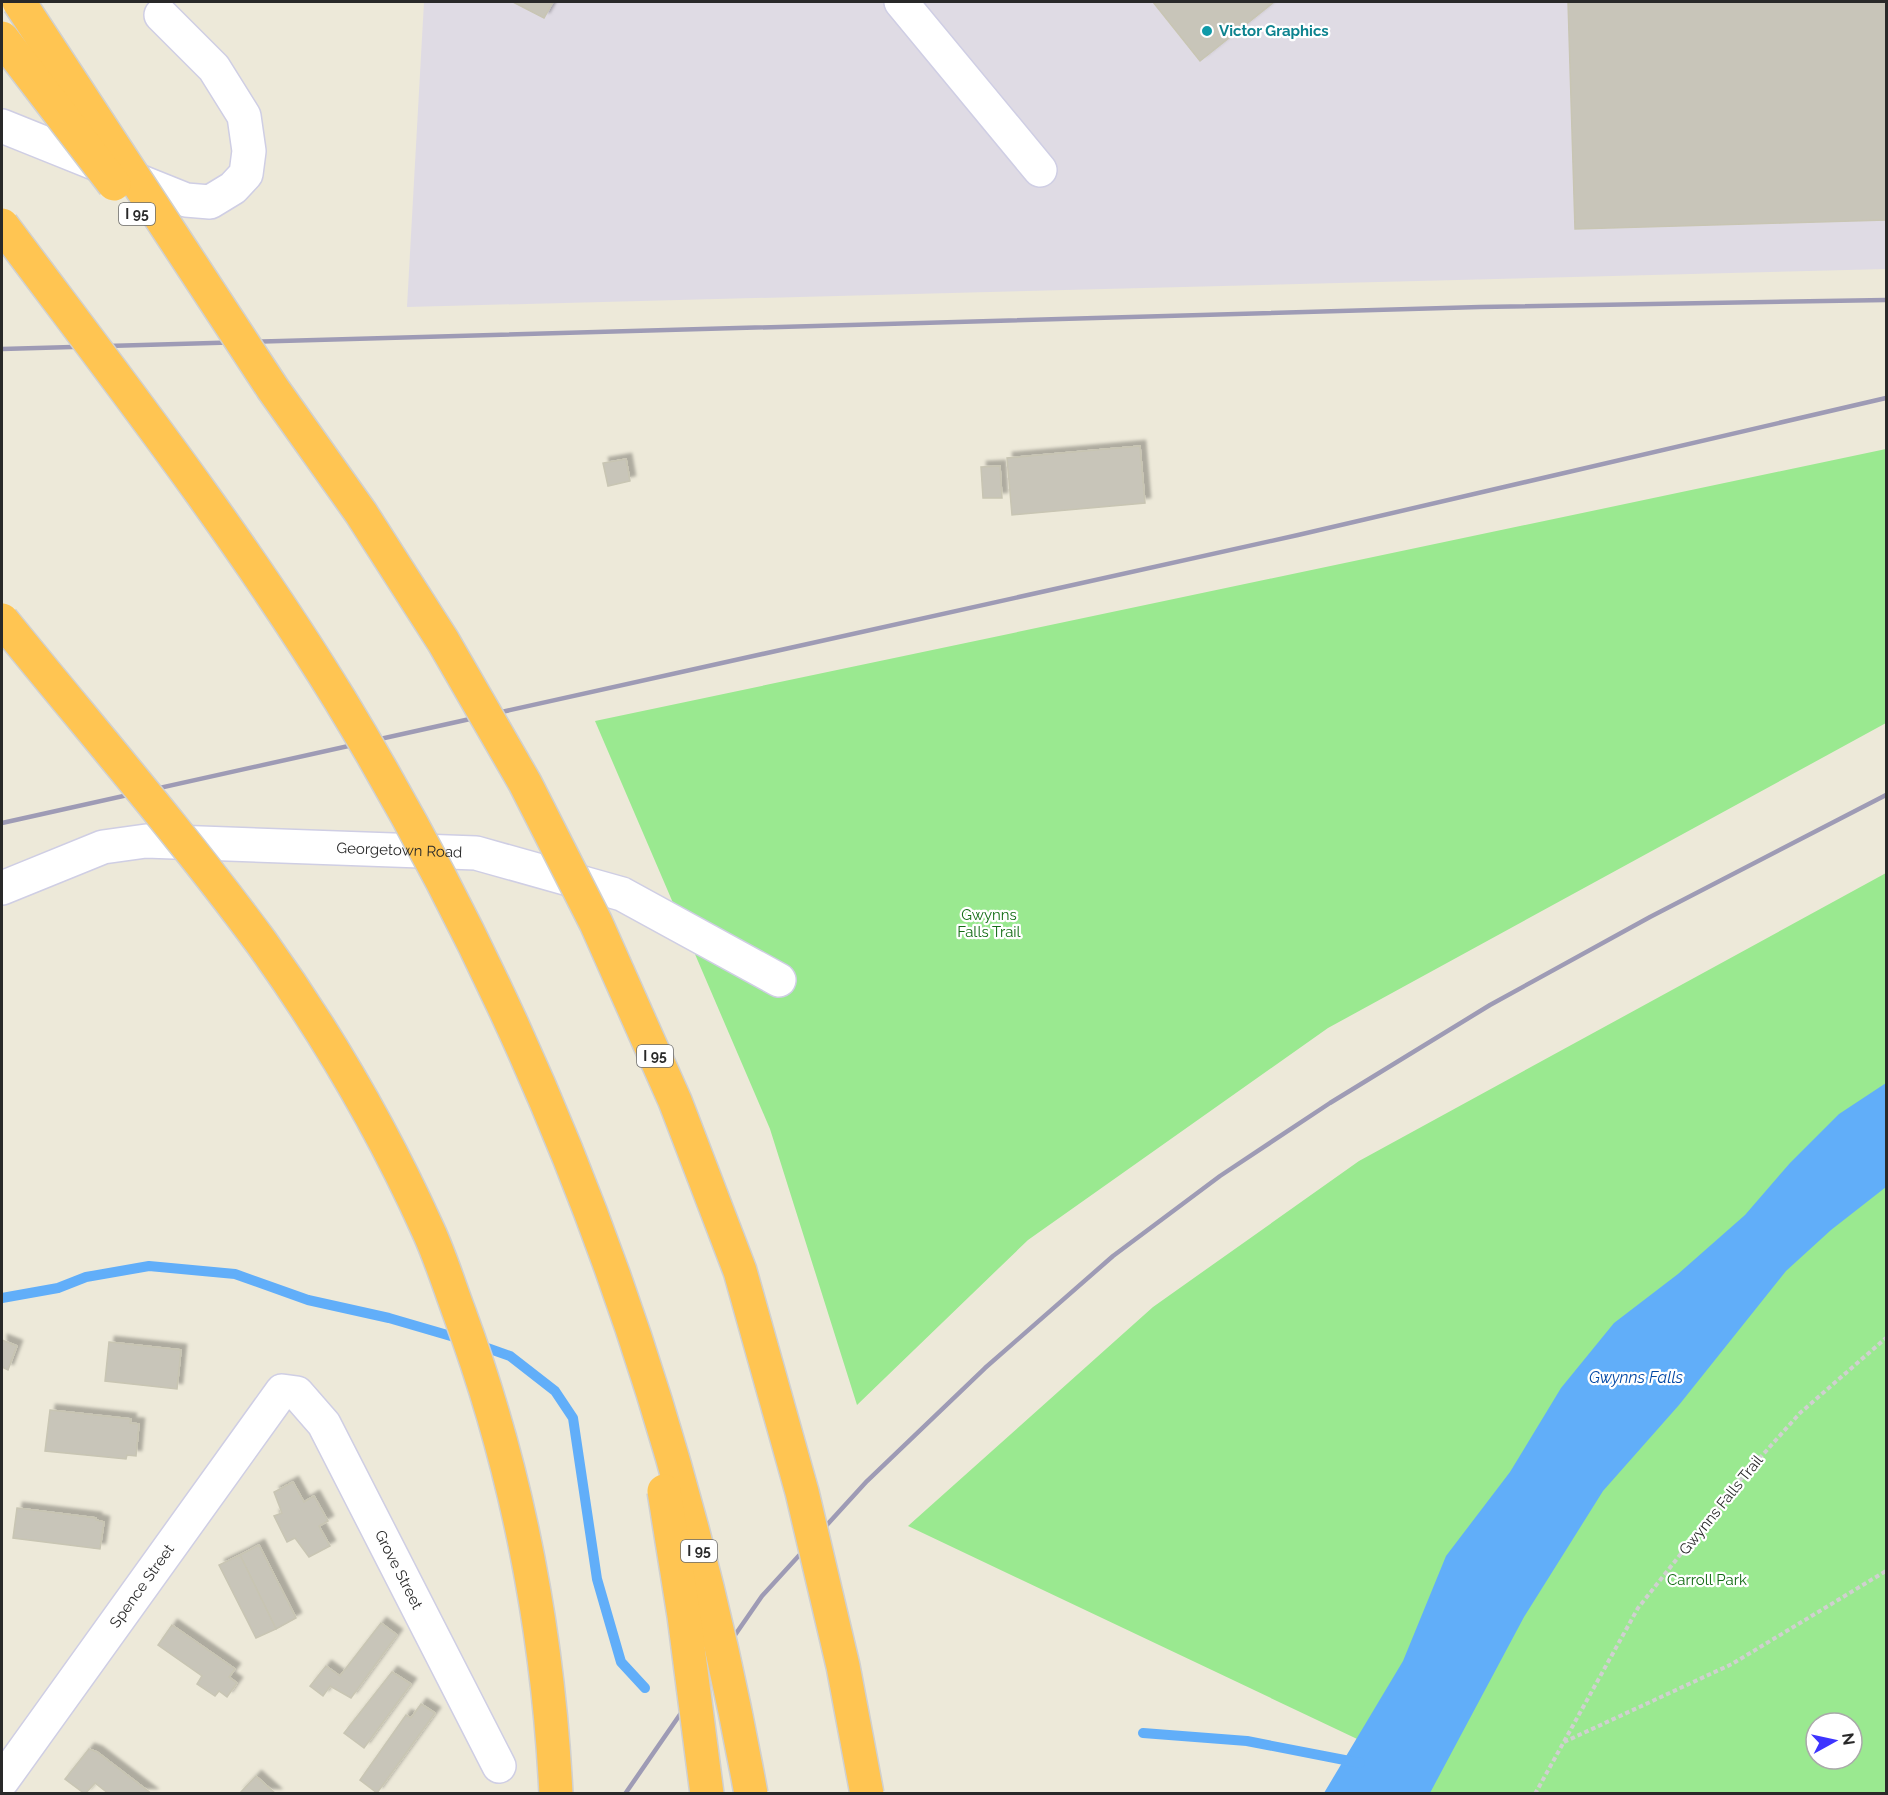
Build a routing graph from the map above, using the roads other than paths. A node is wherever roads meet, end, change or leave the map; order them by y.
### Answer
1 (19, 2) edge
2 (901, 2) edge
3 (161, 15) dead end
4 (2, 38) edge
5 (2, 126) edge
6 (1040, 170) dead end
7 (2, 225) edge
8 (273, 389) junction
9 (2, 620) edge
10 (2, 888) edge
11 (779, 980) dead end
12 (628, 1312) junction
13 (282, 1391) joint
14 (499, 1766) dead end
15 (2, 1781) edge
16 (556, 1794) edge
17 (707, 1794) edge
18 (751, 1794) edge
19 (867, 1794) edge

1 - 8 highway, bridge
2 - 6 street
3 - 5 street
4 - 8 highway, I 95, bridge
7 - 12 highway, I 95, bridge
8 - 19 highway, I 95, bridge
9 - 16 highway, bridge
10 - 11 street, Georgetown Road
12 - 17 highway, bridge
12 - 18 highway, I 95, bridge
13 - 14 street, Grove Street
13 - 15 street, Spence Street

